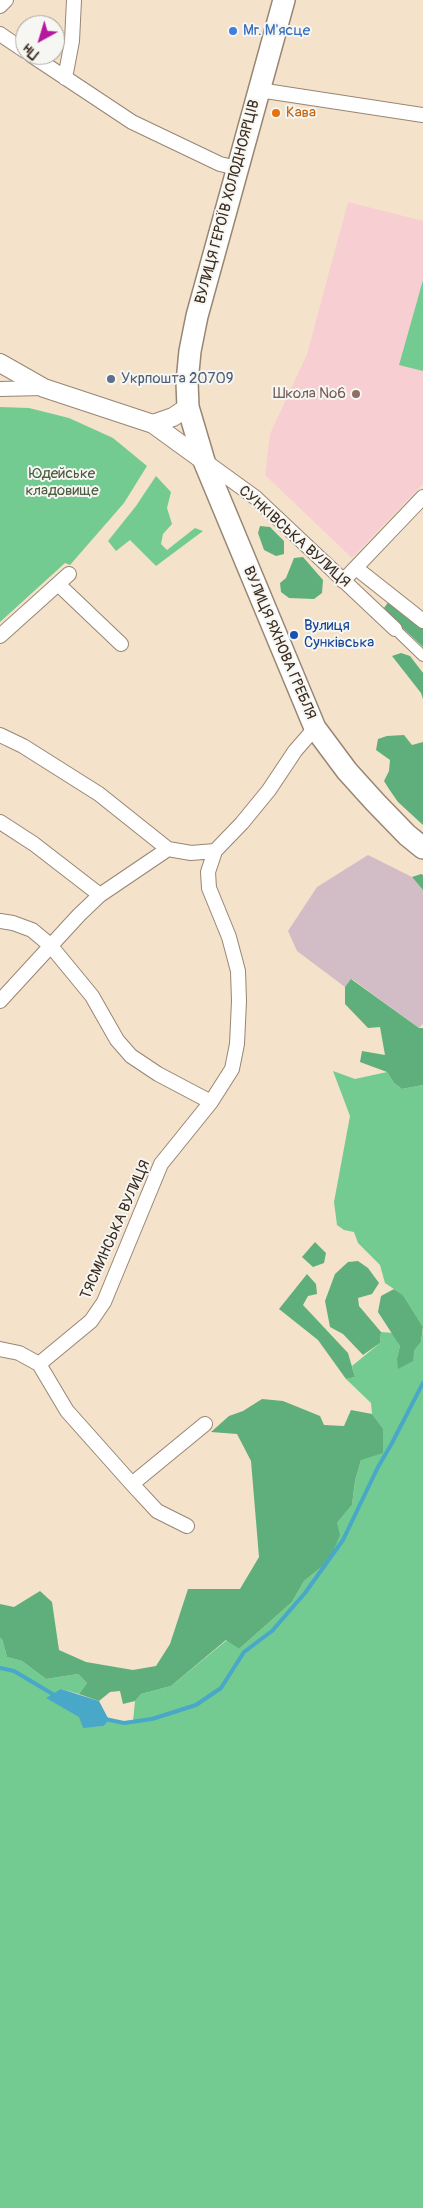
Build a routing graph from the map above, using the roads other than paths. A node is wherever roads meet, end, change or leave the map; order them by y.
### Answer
1 (6, 0) edge
2 (74, 0) edge
3 (284, 0) edge
4 (0, 6) edge
5 (0, 34) edge
6 (15, 44) edge
7 (46, 65) edge
8 (65, 78) junction
9 (259, 90) junction
10 (423, 115) edge
11 (237, 168) junction
12 (0, 362) edge
13 (44, 388) junction
14 (0, 389) edge
15 (188, 407) junction
16 (153, 424) junction
17 (204, 460) junction
18 (423, 496) edge
19 (356, 568) junction
20 (69, 574) dead end
21 (343, 581) junction
22 (58, 584) junction
23 (423, 621) edge
24 (395, 630) joint
25 (0, 636) edge
26 (121, 644) dead end
27 (423, 656) edge
28 (315, 728) junction
29 (0, 735) edge
30 (0, 822) edge
31 (415, 841) edge
32 (168, 849) junction
33 (215, 851) junction
34 (191, 853) junction
35 (208, 872) junction
36 (100, 895) junction
37 (0, 921) edge
38 (50, 946) junction
39 (0, 1001) edge
40 (211, 1102) junction
41 (0, 1349) edge
42 (38, 1364) junction
43 (205, 1424) dead end
44 (132, 1484) junction
45 (187, 1526) dead end

1 - 4 street
2 - 8 street
3 - 9 main road, ВУЛИЦЯ ГЕРОЇВ ХОЛОДНОЯРЦІВ
5 - 6 street
7 - 8 street
8 - 11 street
9 - 10 street
9 - 11 main road, ВУЛИЦЯ ГЕРОЇВ ХОЛОДНОЯРЦІВ
11 - 15 main road, ВУЛИЦЯ ГЕРОЇВ ХОЛОДНОЯРЦІВ
12 - 13 street, СУНКІВСЬКА ВУЛИЦЯ
13 - 14 street
13 - 16 street, СУНКІВСЬКА ВУЛИЦЯ
15 - 16 street
15 - 17 main road, ВУЛИЦЯ ЯХНОВА ГРЕБЛЯ
16 - 17 street, СУНКІВСЬКА ВУЛИЦЯ
17 - 21 street, СУНКІВСЬКА ВУЛИЦЯ
17 - 28 main road, ВУЛИЦЯ ЯХНОВА ГРЕБЛЯ
18 - 19 street
19 - 21 street
19 - 23 street, СУНКІВСЬКА ВУЛИЦЯ
20 - 22 street
21 - 24 street, СУНКІВСЬКА ВУЛИЦЯ
22 - 25 street
22 - 26 street
24 - 27 street
28 - 31 main road, ВУЛИЦЯ ЯХНОВА ГРЕБЛЯ
28 - 33 street, ТЯСМИНСЬКА ВУЛИЦЯ
29 - 32 street
30 - 36 street
32 - 34 street
32 - 36 street
33 - 34 street
33 - 35 street, ТЯСМИНСЬКА ВУЛИЦЯ
34 - 35 street
35 - 40 street, ТЯСМИНСЬКА ВУЛИЦЯ
36 - 38 street
37 - 38 street
38 - 39 street
38 - 40 street
40 - 42 street, ТЯСМИНСЬКА ВУЛИЦЯ
41 - 42 street
42 - 44 street
43 - 44 street
44 - 45 street

